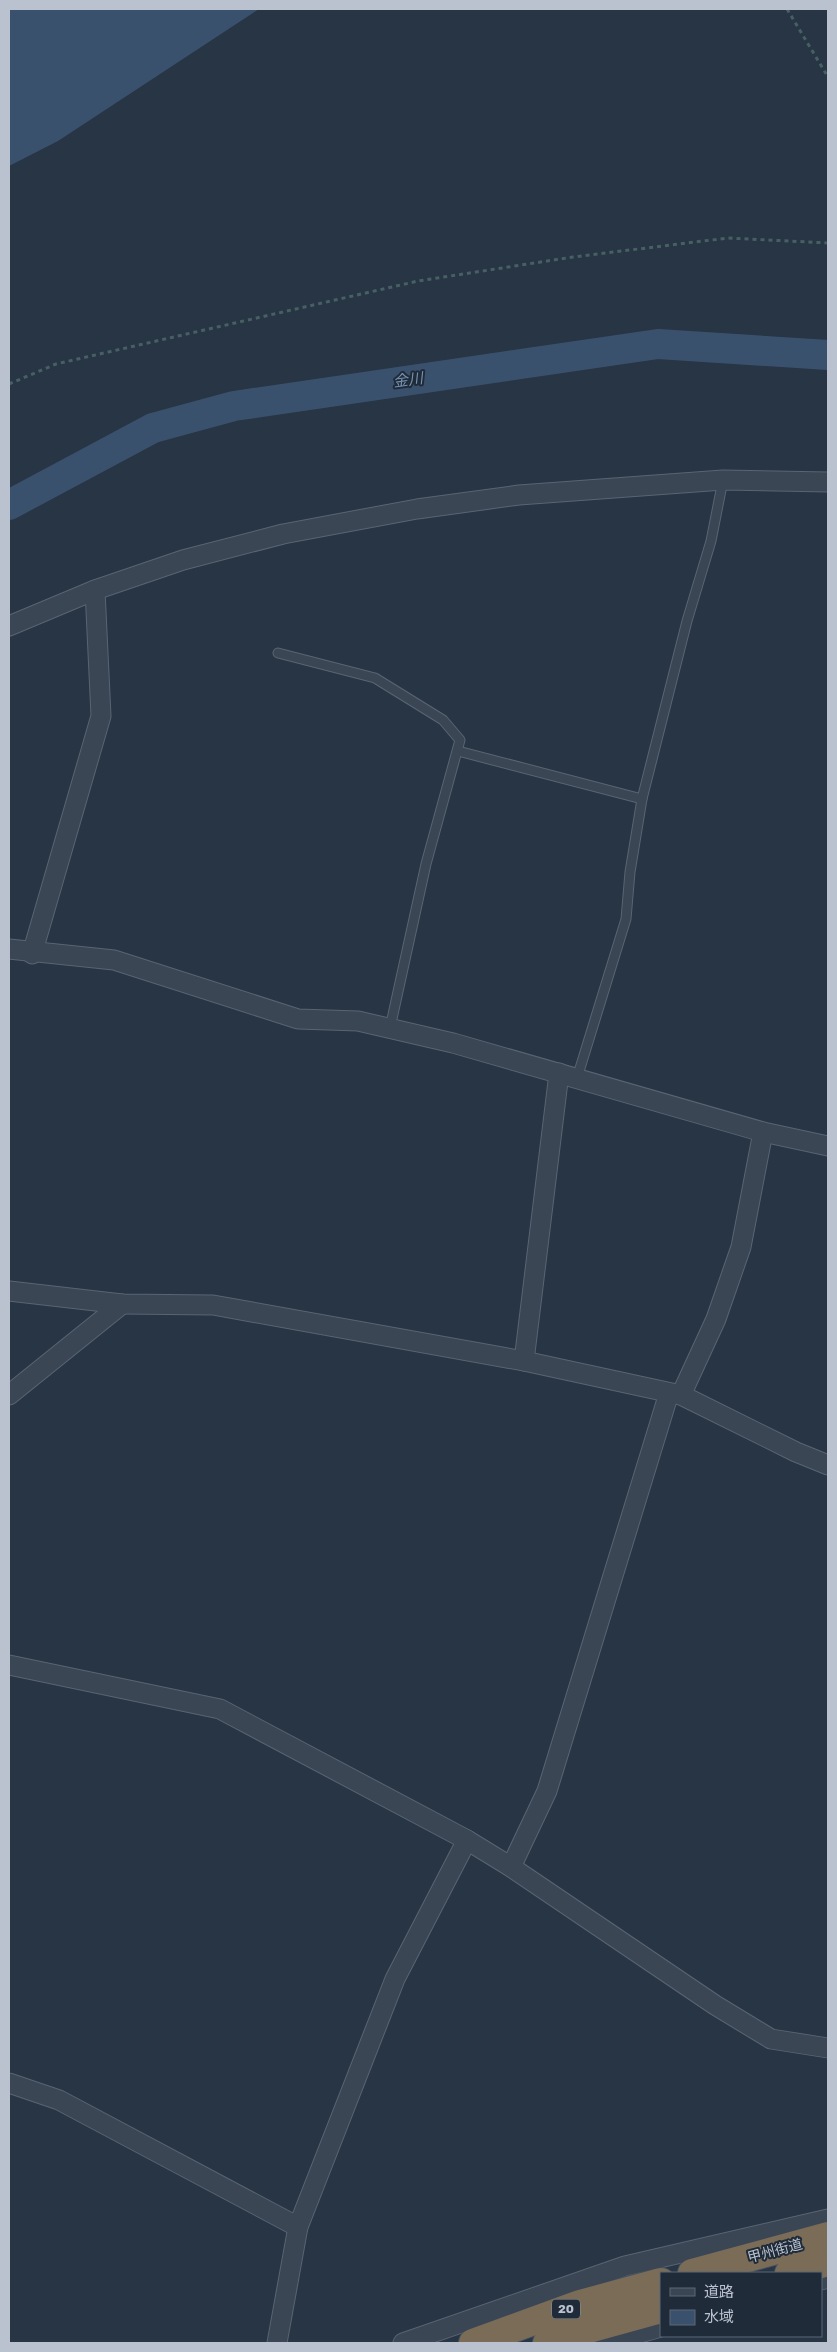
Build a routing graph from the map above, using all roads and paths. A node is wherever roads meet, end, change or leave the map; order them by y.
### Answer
1 (787, 9) edge
2 (828, 77) edge
3 (828, 244) edge
4 (9, 384) edge
5 (723, 480) junction
6 (828, 482) edge
7 (95, 590) junction
8 (9, 626) edge
9 (278, 653) dead end
10 (458, 751) junction
11 (642, 799) junction
12 (9, 950) edge
13 (32, 954) junction
14 (390, 1028) junction
15 (559, 1072) junction
16 (578, 1078) junction
17 (763, 1132) junction
18 (828, 1146) edge
19 (9, 1292) edge
20 (122, 1304) junction
21 (524, 1361) junction
22 (675, 1394) junction
23 (9, 1395) edge
24 (828, 1465) edge
25 (9, 1665) edge
26 (466, 1840) junction
27 (511, 1867) junction
28 (828, 2048) edge
29 (9, 2083) edge
30 (828, 2219) edge
31 (298, 2227) junction
32 (828, 2236) edge
33 (828, 2262) edge
34 (696, 2272) edge
35 (793, 2272) edge
36 (660, 2282) edge
37 (660, 2309) edge
38 (660, 2327) edge
39 (276, 2343) edge
40 (403, 2343) edge
41 (473, 2343) edge
42 (547, 2343) edge
43 (605, 2343) edge

1 - 2 path
3 - 4 path
5 - 6 street
5 - 7 street
5 - 11 lane
7 - 8 street
7 - 13 street
9 - 10 lane
10 - 11 lane
10 - 14 lane
11 - 16 lane
12 - 13 street
13 - 14 street
14 - 15 street
15 - 16 street
15 - 21 street
16 - 17 street
17 - 18 street
17 - 22 street
19 - 20 street
20 - 21 street
20 - 23 street
21 - 22 street
22 - 24 street
22 - 27 street
25 - 26 street
26 - 27 street
26 - 31 street
27 - 28 street
29 - 31 street
30 - 40 street
31 - 39 street
32 - 34 highway, 甲州街道
33 - 35 highway
36 - 41 highway, 20
37 - 42 highway, 20
38 - 43 street

